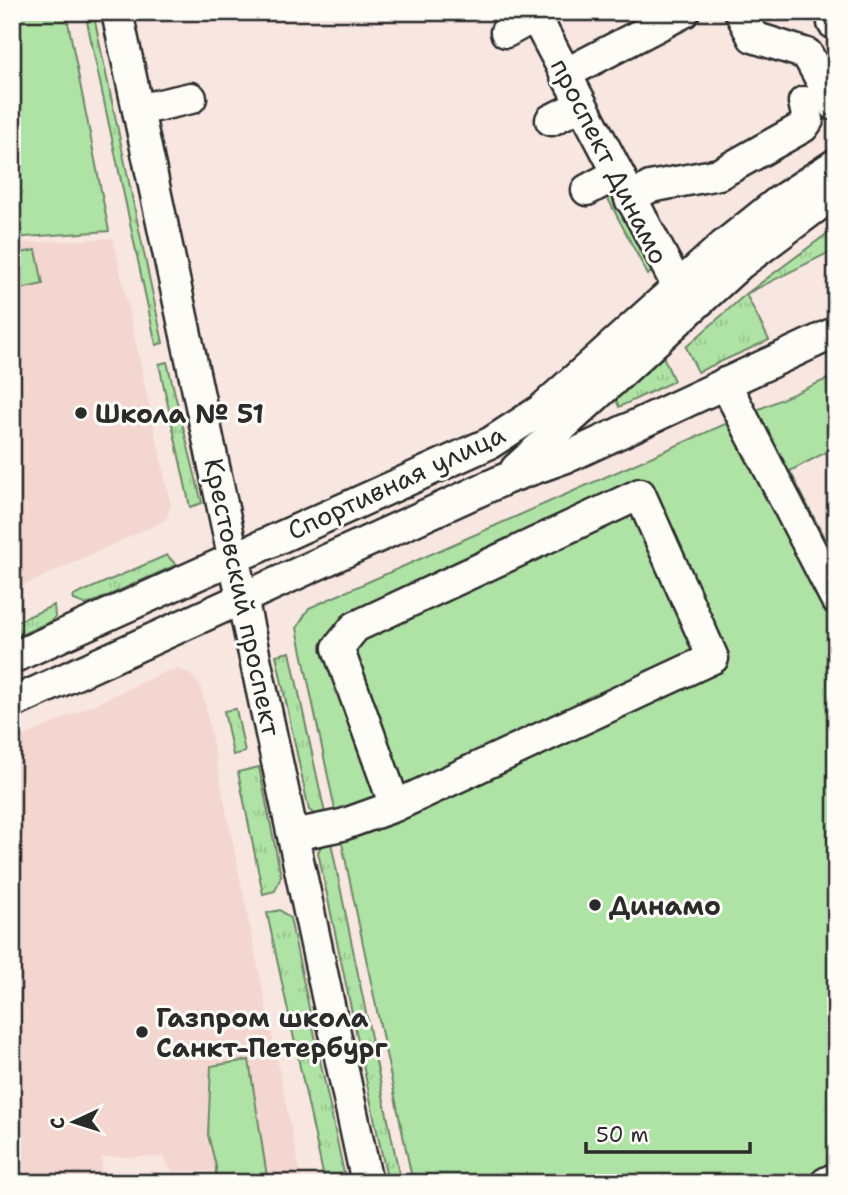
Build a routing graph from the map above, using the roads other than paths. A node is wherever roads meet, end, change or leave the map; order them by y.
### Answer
1 (117, 12) edge
2 (684, 12) edge
3 (740, 12) edge
4 (534, 14) edge
5 (506, 32) dead end
6 (605, 77) dead end
7 (573, 90) junction
8 (191, 98) dead end
9 (804, 102) dead end
10 (835, 105) edge
11 (138, 110) junction
12 (551, 120) dead end
13 (836, 164) edge
14 (623, 186) junction
15 (587, 190) dead end
16 (836, 192) edge
17 (683, 298) junction
18 (836, 332) edge
19 (725, 383) junction
20 (505, 479) junction
21 (234, 556) junction
22 (243, 598) junction
23 (836, 599) edge
24 (12, 657) edge
25 (12, 703) edge
26 (394, 807) junction
27 (293, 835) junction
28 (836, 1178) edge
29 (367, 1183) edge
30 (826, 1183) edge

1 - 11 street, Крестовский проспект
2 - 7 street
3 - 10 street
4 - 5 street
4 - 7 street, проспект Динамо
6 - 7 street
7 - 12 street
7 - 14 street, проспект Динамо
8 - 11 street
9 - 14 street
11 - 21 street, Крестовский проспект
13 - 17 street, Спортивная улица
14 - 15 street
14 - 17 street, проспект Динамо
16 - 17 street, Спортивная улица
17 - 20 street, Спортивная улица
17 - 21 street, Спортивная улица
18 - 19 street, Спортивная улица
19 - 20 street, Спортивная улица
19 - 23 street
20 - 22 street, Спортивная улица
21 - 22 street, Крестовский проспект
21 - 24 street, Спортивная улица
22 - 25 street, Спортивная улица
22 - 27 street, Крестовский проспект
26 - 26 street
26 - 27 street
27 - 29 street, Крестовский проспект
28 - 30 street

